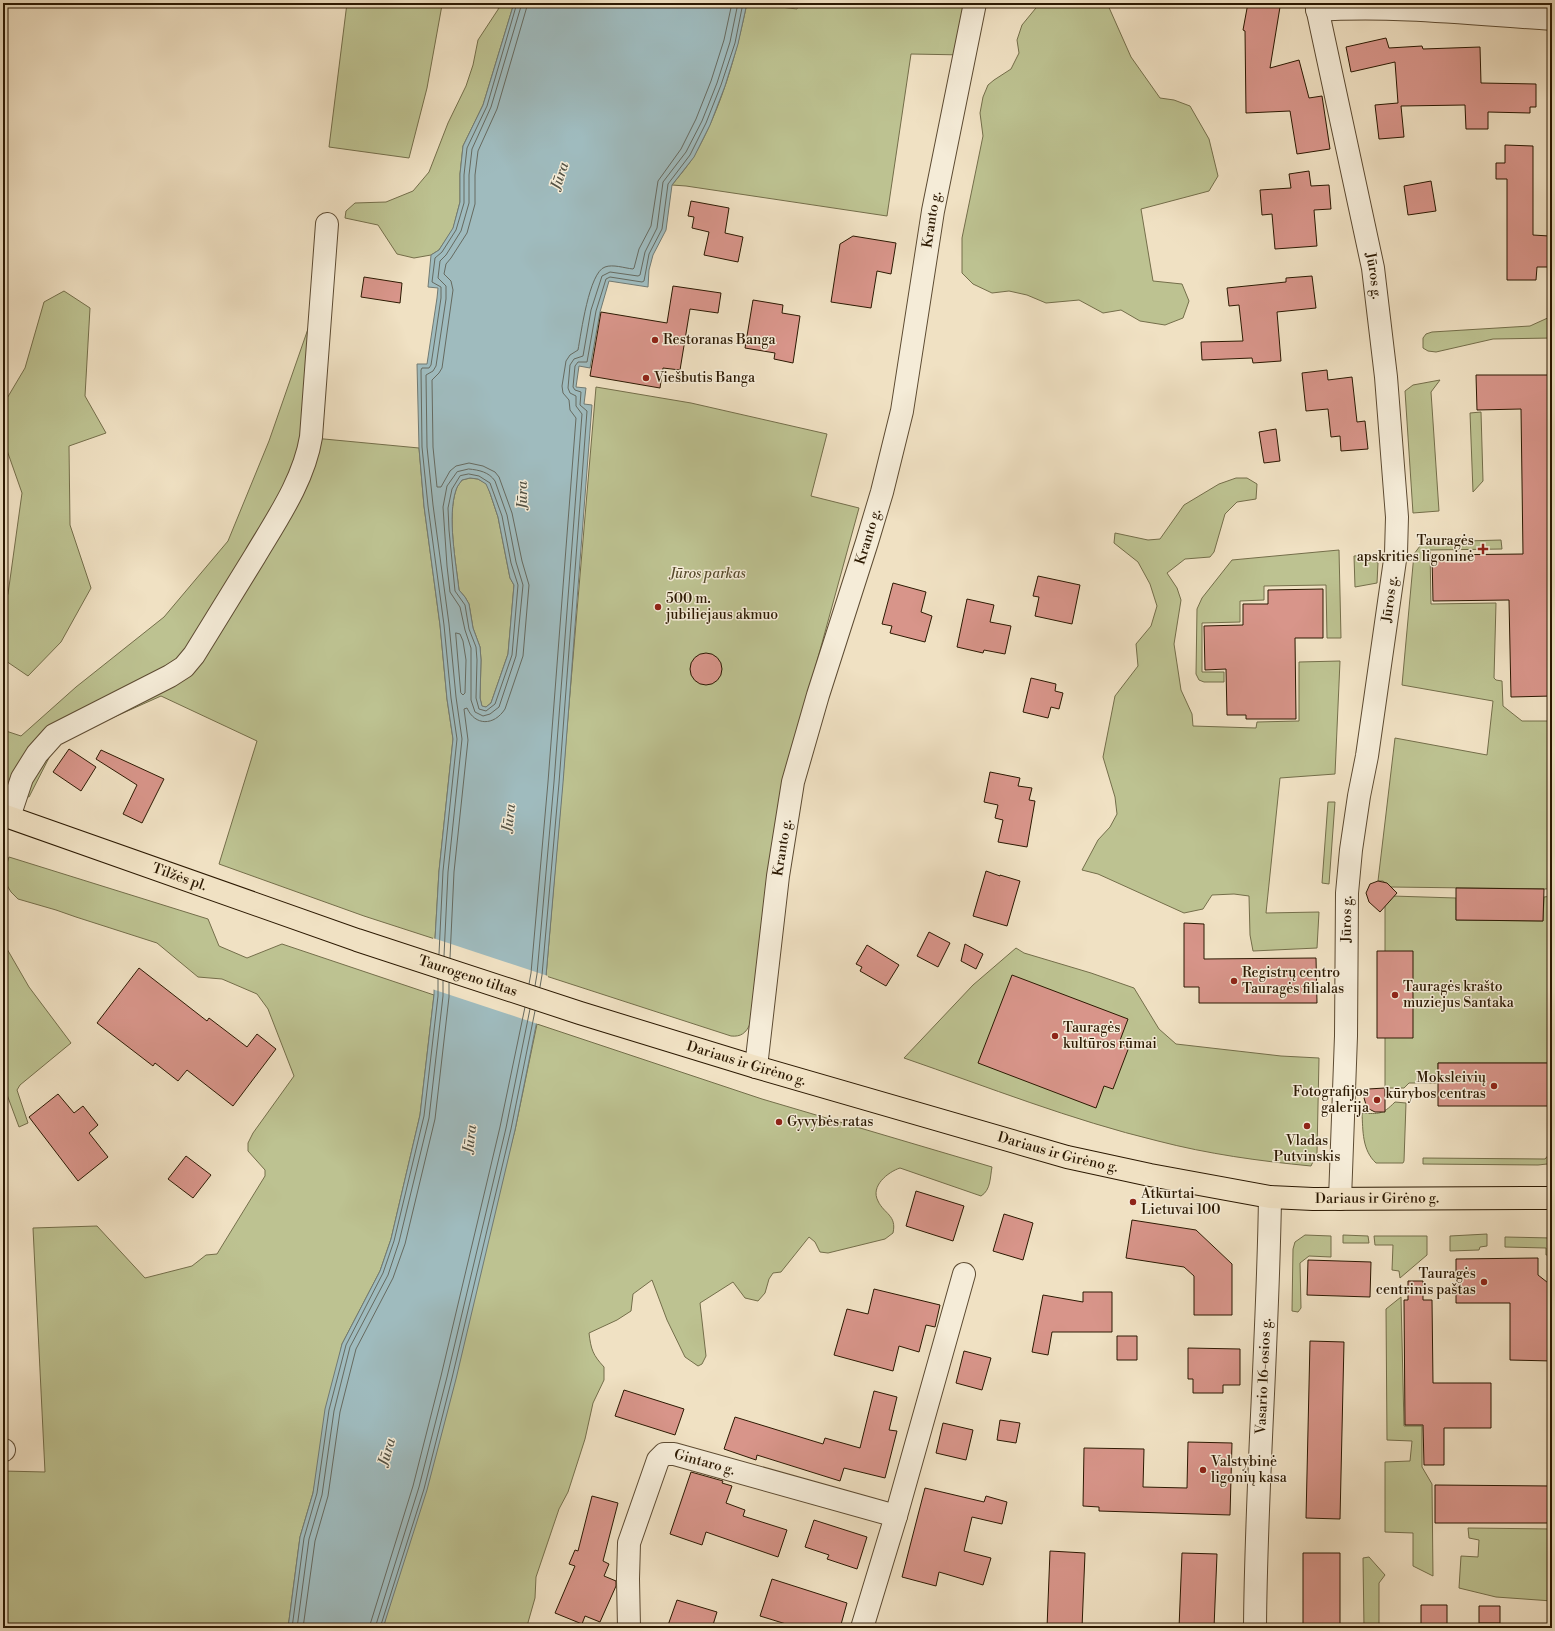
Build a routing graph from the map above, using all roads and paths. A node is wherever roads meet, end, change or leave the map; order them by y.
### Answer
1 (975, 3) edge
2 (1317, 7) edge
3 (1552, 19) edge
4 (327, 224) dead end
5 (6, 816) edge
6 (356, 940) joint
7 (580, 1013) joint
8 (756, 1067) junction
9 (1270, 1197) junction
10 (1552, 1198) edge
11 (1340, 1199) junction
12 (964, 1274) dead end
13 (896, 1516) junction
14 (629, 1628) edge
15 (862, 1628) edge
16 (1255, 1628) edge

1 - 8 street, Kranto g.
2 - 3 street
2 - 11 street, Jūros g.
4 - 5 street
5 - 6 highway, Tilžės pl.
6 - 7 highway, Taurogeno tiltas
7 - 8 highway, Dariaus ir Girėno g.
8 - 9 highway, Dariaus ir Girėno g.
9 - 11 highway, Dariaus ir Girėno g.
9 - 16 street, Vasario 16-osios g.
10 - 11 highway, Dariaus ir Girėno g.
12 - 13 street
13 - 14 street, Gintaro g.
13 - 15 street

